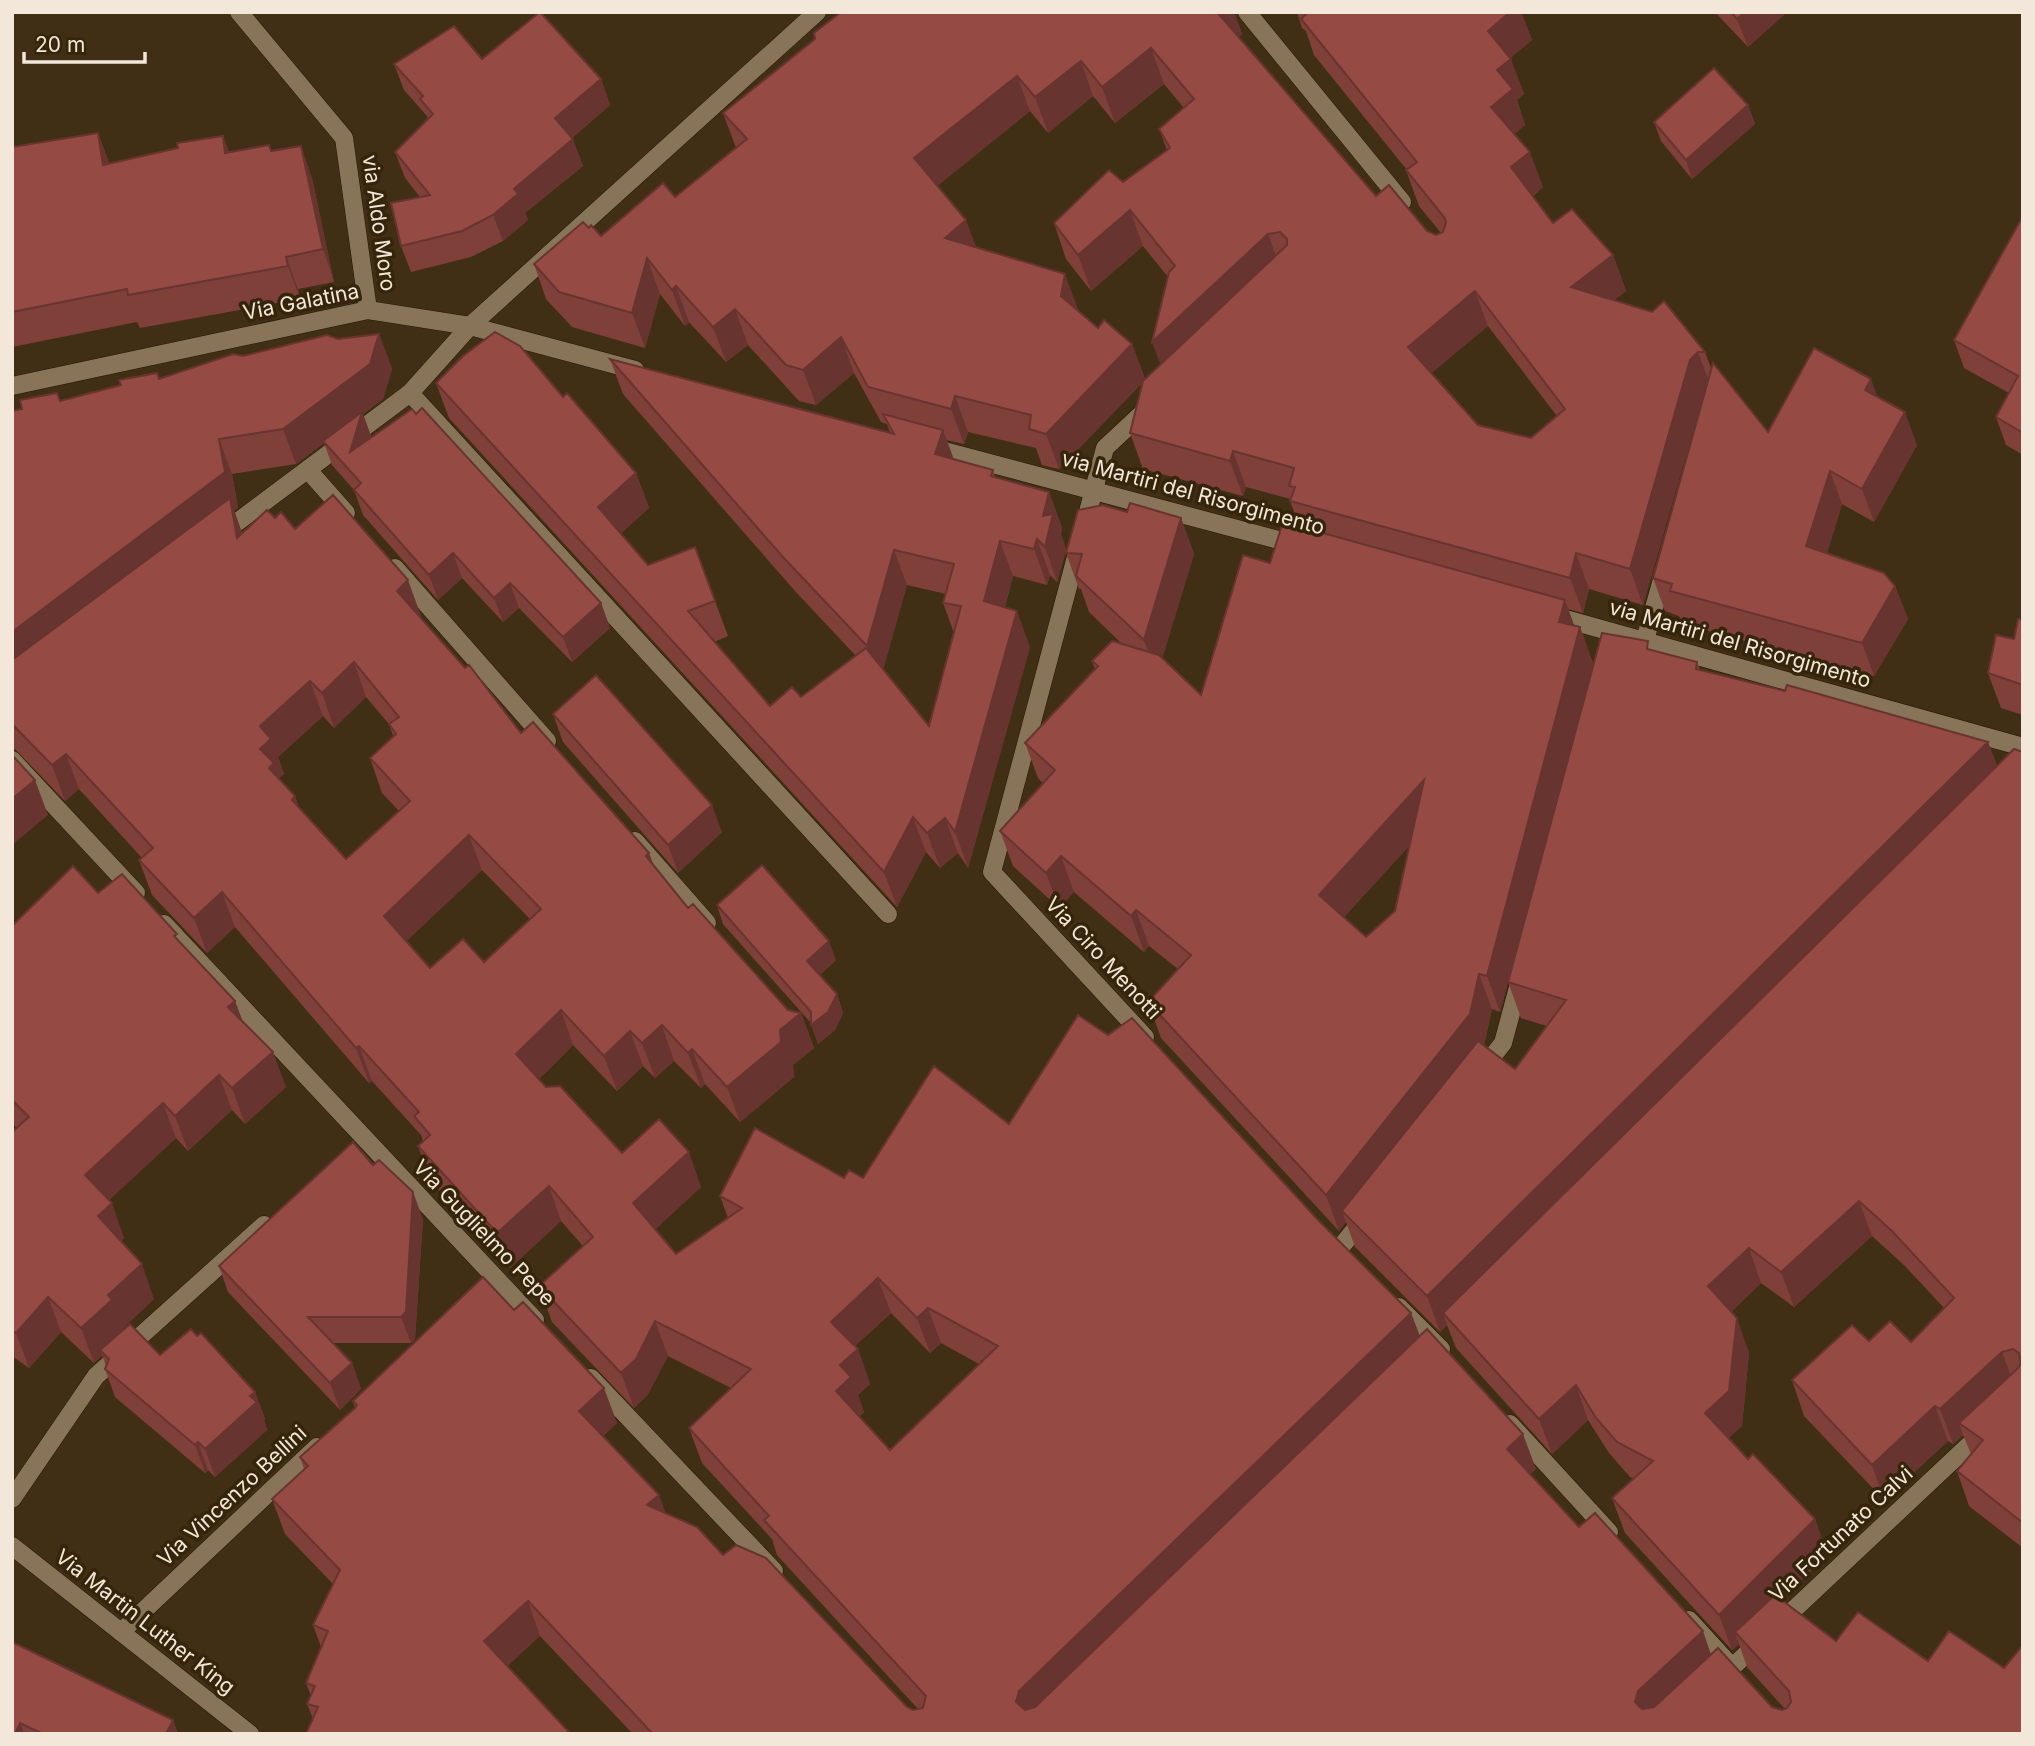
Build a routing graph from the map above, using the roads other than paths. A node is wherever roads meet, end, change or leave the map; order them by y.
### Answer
1 (239, 12) edge
2 (817, 12) edge
3 (1247, 12) edge
4 (1413, 216) edge
5 (368, 310) junction
6 (470, 326) junction
7 (656, 375) edge
8 (12, 386) edge
9 (1166, 391) edge
10 (410, 393) junction
11 (908, 441) edge
12 (308, 470) junction
13 (1094, 490) junction
14 (354, 522) edge
15 (209, 544) edge
16 (1672, 546) edge
17 (381, 552) edge
18 (1320, 552) edge
19 (1533, 610) edge
20 (1645, 640) junction
21 (2023, 747) edge
22 (563, 759) edge
23 (12, 760) edge
24 (627, 831) edge
25 (888, 914) dead end
26 (718, 935) edge
27 (1525, 963) edge
28 (1162, 1055) edge
29 (1469, 1086) edge
30 (1375, 1205) edge
31 (280, 1210) edge
32 (1340, 1247) edge
33 (1386, 1293) edge
34 (544, 1329) edge
35 (1443, 1350) edge
36 (582, 1369) edge
37 (1497, 1410) edge
38 (1993, 1424) edge
39 (334, 1431) edge
40 (12, 1499) edge
41 (1619, 1544) edge
42 (12, 1546) edge
43 (784, 1582) edge
44 (1676, 1606) edge
45 (121, 1632) junction
46 (1737, 1672) junction
47 (1714, 1684) edge
48 (250, 1734) edge

1 - 5 street, via Aldo Moro
2 - 6 street
3 - 4 street
5 - 6 street, Via Galatina
5 - 8 street, Via Galatina
6 - 7 street
6 - 10 street
9 - 13 street, Via Ciro Menotti
10 - 12 street
10 - 25 street
11 - 13 street, via Martiri del Risorgimento
12 - 14 street
12 - 15 street
13 - 18 street, via Martiri del Risorgimento
13 - 28 street, Via Ciro Menotti
16 - 20 street
17 - 22 street
19 - 20 street, via Martiri del Risorgimento
20 - 21 street, via Martiri del Risorgimento
23 - 34 street, Via Guglielmo Pepe
24 - 26 street
27 - 29 street
30 - 32 street
31 - 40 street
33 - 35 street
36 - 43 street
37 - 41 street
38 - 46 street, Via Fortunato Calvi
39 - 45 street, Via Vincenzo Bellini
42 - 45 street, Via Martin Luther King
44 - 46 street
45 - 48 street, Via Martin Luther King
46 - 47 street, Via Fortunato Calvi

